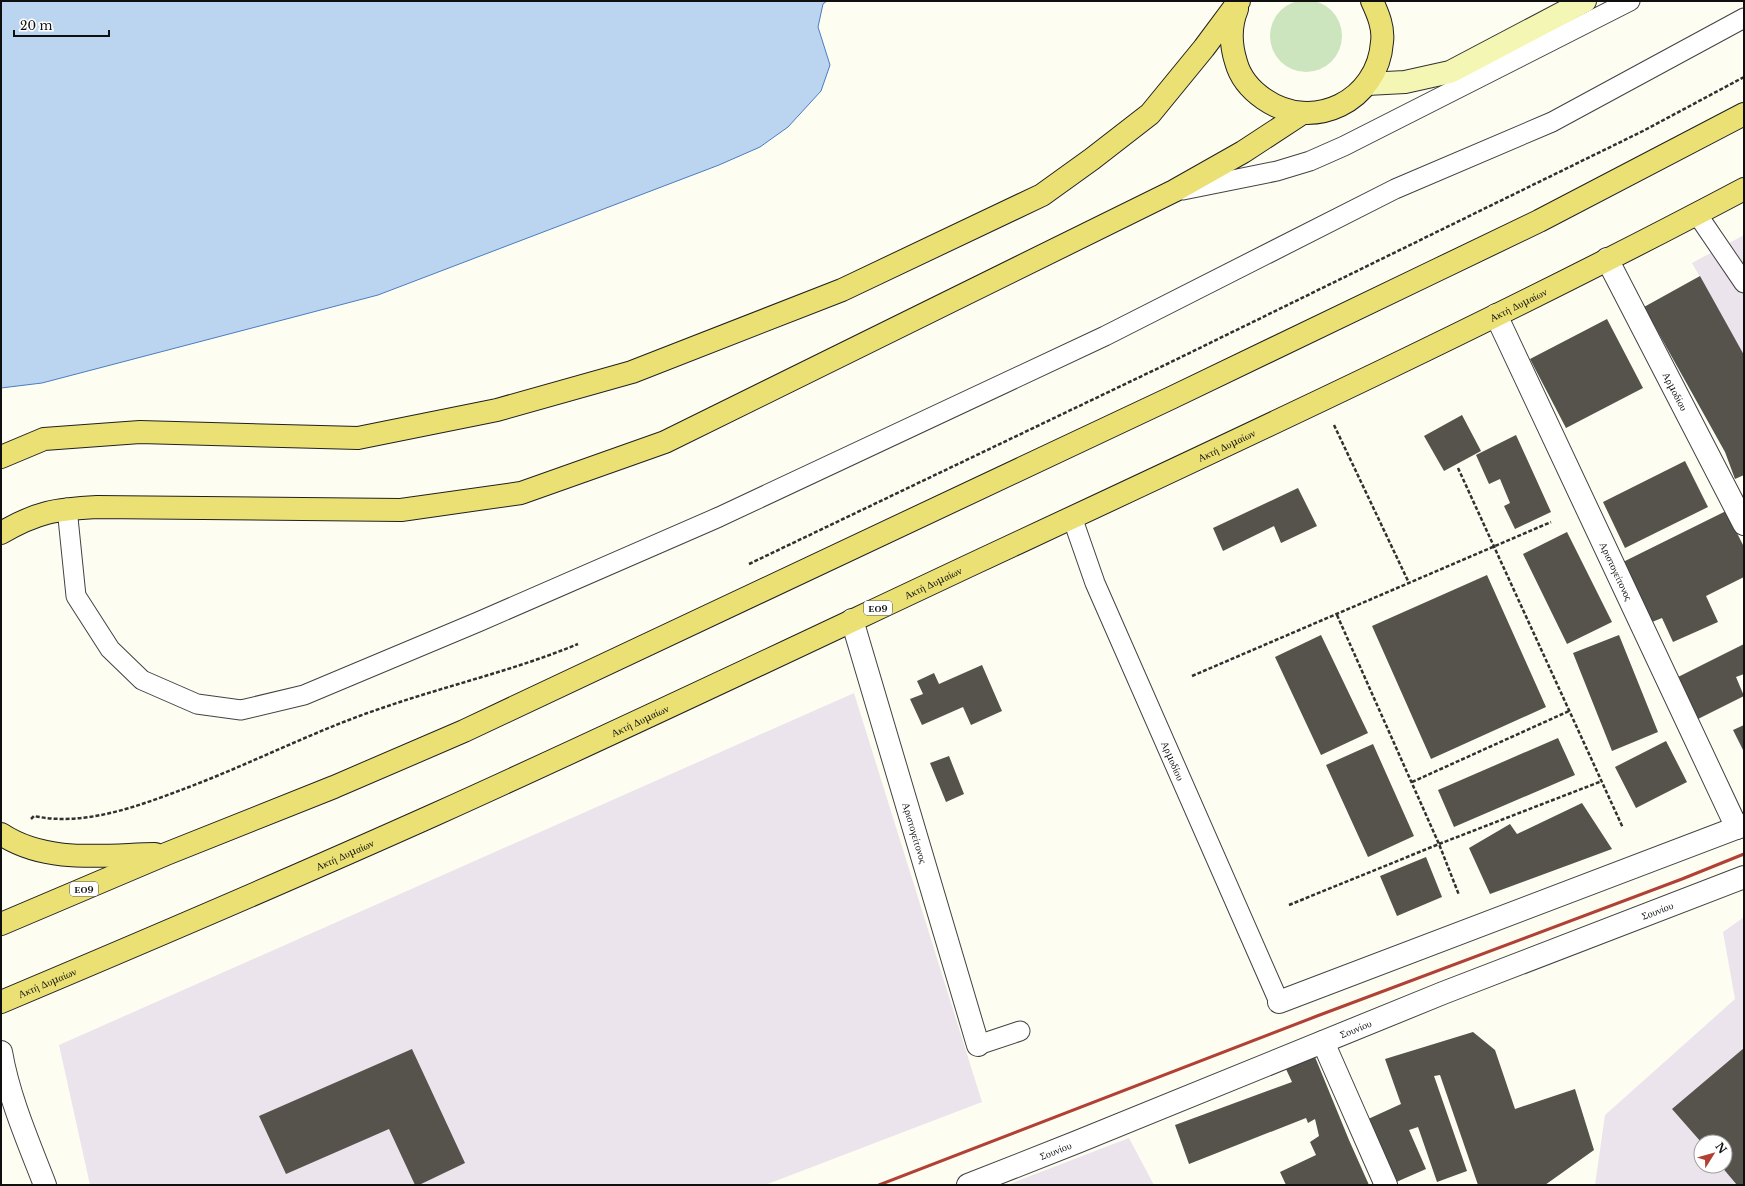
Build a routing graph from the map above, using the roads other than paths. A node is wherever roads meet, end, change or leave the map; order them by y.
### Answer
1 (1240, 1) edge
2 (1372, 1) edge
3 (1585, 1) edge
4 (1630, 1) edge
5 (1744, 18) edge
6 (1367, 84) junction
7 (1300, 114) junction
8 (1744, 114) edge
9 (1744, 189) edge
10 (1174, 192) junction
11 (1697, 214) junction
12 (1607, 259) junction
13 (1744, 283) edge
14 (1496, 315) junction
15 (1, 457) edge
16 (67, 508) junction
17 (1072, 518) junction
18 (24, 519) junction
19 (1744, 524) edge
20 (1, 533) edge
21 (1, 546) edge
22 (852, 620) junction
23 (1741, 826) edge
24 (7, 838) edge
25 (166, 854) junction
26 (1744, 877) edge
27 (1, 924) edge
28 (1, 1002) edge
29 (1279, 1002) joint
30 (1020, 1031) dead end
31 (1323, 1042) junction
32 (978, 1044) joint
33 (1, 1052) edge
34 (45, 1185) edge
35 (968, 1185) edge
36 (1386, 1185) edge

1 - 7 main road
1 - 15 main road
2 - 6 main road
3 - 6 main road
4 - 10 lane
5 - 16 lane
6 - 7 main road
7 - 10 main road
8 - 25 main road, ΕΟ9
9 - 11 main road, Ακτή Δυμαίων / ΕΟ9
10 - 16 main road
11 - 12 main road, Ακτή Δυμαίων / ΕΟ9
11 - 13 lane
12 - 14 main road, Ακτή Δυμαίων / ΕΟ9
12 - 19 street, Αρμοδίου
14 - 17 main road, Ακτή Δυμαίων / ΕΟ9
14 - 23 street, Αριστογείτονος
16 - 18 main road
17 - 22 main road, Ακτή Δυμαίων / ΕΟ9
17 - 29 lane, Αρμοδίου
18 - 20 main road
18 - 21 main road
22 - 28 main road, Ακτή Δυμαίων / ΕΟ9
22 - 32 street, Αριστογείτονος
23 - 29 street
24 - 25 main road
25 - 27 main road, ΕΟ9
26 - 31 street, Σουνίου
30 - 32 lane
31 - 35 street, Σουνίου
31 - 36 street
33 - 34 street

